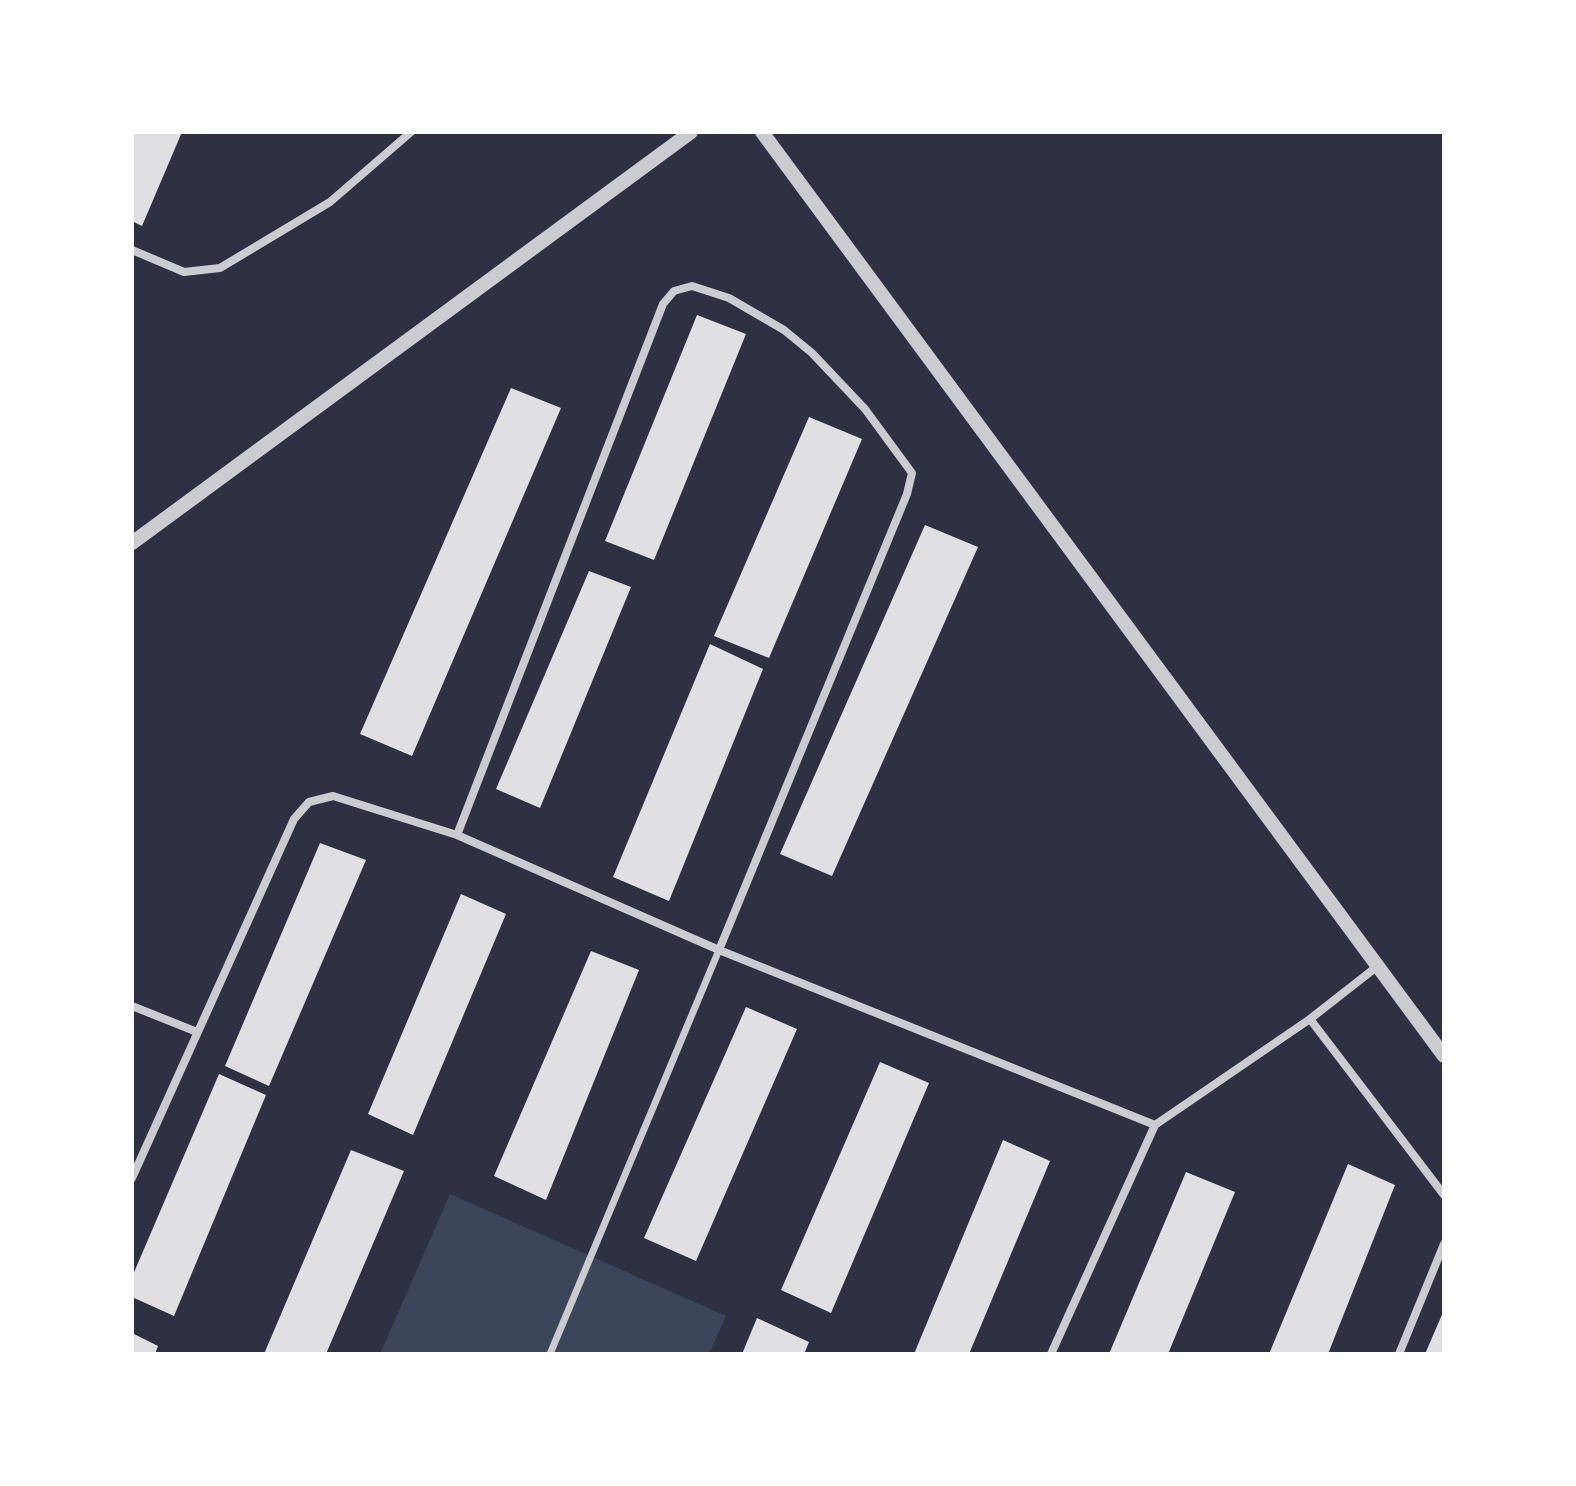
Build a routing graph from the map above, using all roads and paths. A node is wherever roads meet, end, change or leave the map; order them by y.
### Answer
1 (411, 132) edge
2 (691, 132) edge
3 (762, 132) edge
4 (132, 250) edge
5 (132, 543) edge
6 (457, 835) junction
7 (719, 950) junction
8 (1379, 965) junction
9 (132, 1006) edge
10 (1310, 1019) junction
11 (197, 1032) junction
12 (1444, 1056) edge
13 (1155, 1125) junction
14 (132, 1178) edge
15 (1444, 1195) edge
16 (1444, 1244) edge
17 (550, 1354) edge
18 (1051, 1354) edge
19 (1399, 1354) edge

1 - 4 street
2 - 5 street
3 - 8 street
6 - 7 street
6 - 7 street
6 - 11 street
7 - 13 street
7 - 17 street
8 - 10 street
8 - 12 street
9 - 11 street
10 - 13 street
10 - 15 street
11 - 14 street
13 - 18 street
16 - 19 street

